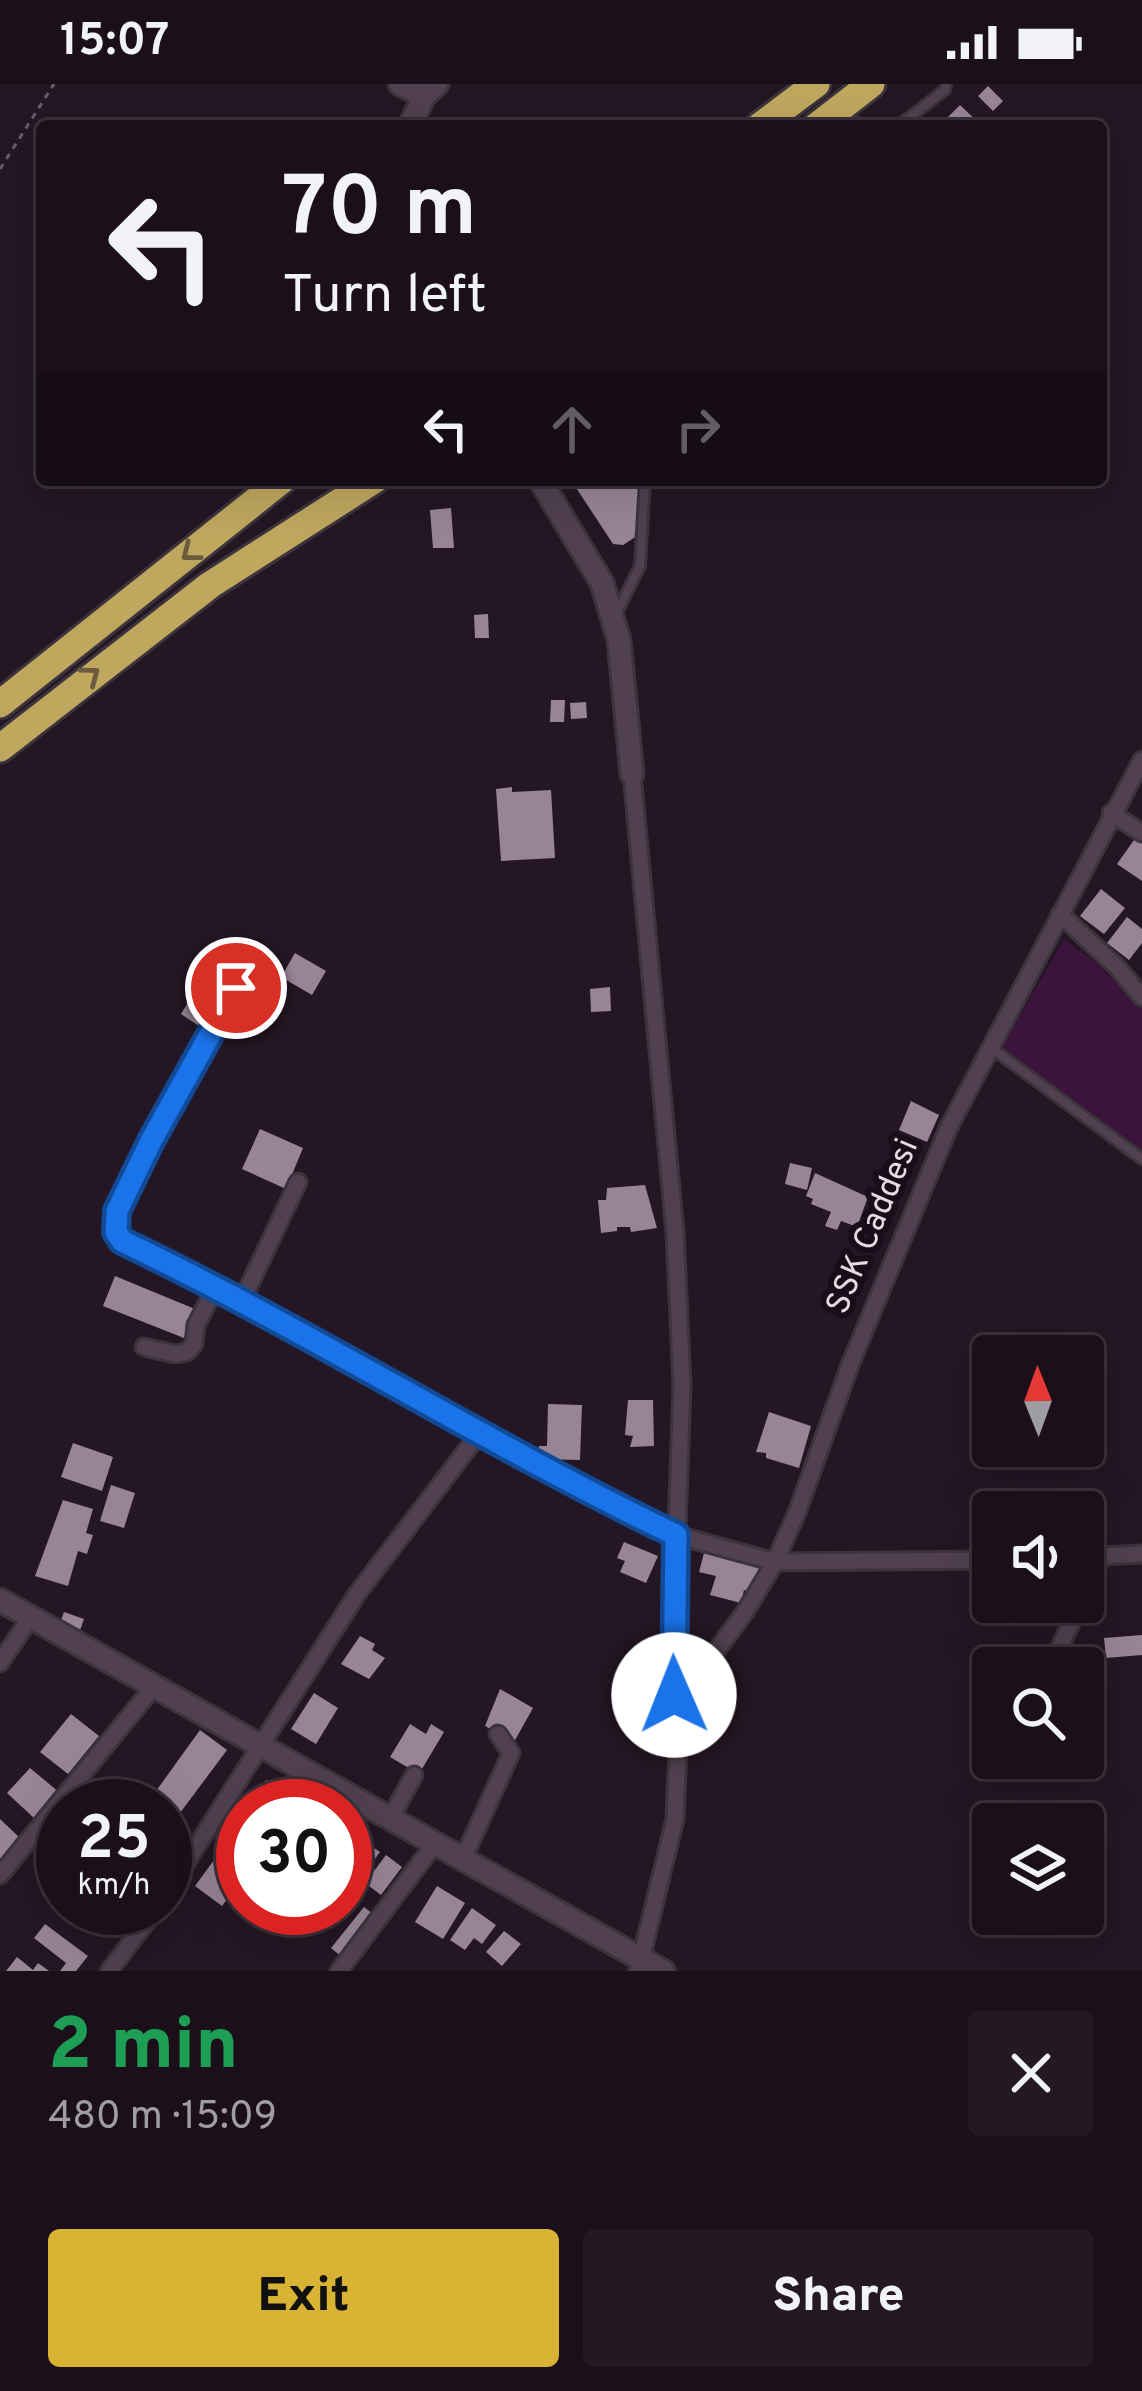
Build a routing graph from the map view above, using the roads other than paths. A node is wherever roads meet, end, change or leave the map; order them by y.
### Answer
1 (400, 84) edge
2 (816, 84) edge
3 (871, 84) edge
4 (946, 84) edge
5 (430, 90) edge
6 (826, 119) edge
7 (413, 120) edge
8 (768, 120) edge
9 (906, 120) edge
10 (274, 486) edge
11 (365, 486) edge
12 (534, 486) edge
13 (543, 486) edge
14 (645, 486) edge
15 (562, 519) junction
16 (613, 620) junction
17 (0, 704) edge
18 (0, 748) edge
19 (1142, 760) edge
20 (632, 775) joint
21 (1112, 813) junction
22 (1142, 833) edge
23 (1060, 914) junction
24 (249, 968) dead end
25 (1142, 998) edge
26 (989, 1046) junction
27 (1142, 1159) edge
28 (298, 1183) dead end
29 (216, 1287) junction
30 (242, 1301) junction
31 (145, 1347) dead end
32 (478, 1435) junction
33 (676, 1535) junction
34 (1142, 1554) edge
35 (1104, 1556) edge
36 (972, 1561) edge
37 (775, 1562) junction
38 (0, 1600) edge
39 (31, 1617) junction
40 (0, 1663) edge
41 (155, 1685) junction
42 (676, 1721) junction
43 (498, 1734) dead end
44 (263, 1745) junction
45 (414, 1775) dead end
46 (391, 1816) junction
47 (436, 1842) junction
48 (192, 1854) edge
49 (464, 1858) junction
50 (0, 1876) edge
51 (140, 1935) edge
52 (639, 1964) edge
53 (109, 1971) edge
54 (339, 1971) edge
55 (663, 1971) edge

1 - 5 street
2 - 8 highway
3 - 6 highway
4 - 9 lane
5 - 7 street
10 -> 17 highway
18 -> 11 highway
12 - 15 street
13 - 15 street
14 - 16 lane
15 - 16 street
16 - 20 street
19 - 21 street, SSK Caddesi
20 - 33 street
21 - 22 street
21 - 23 street, SSK Caddesi
23 - 25 street
23 - 26 street, SSK Caddesi
24 - 29 street
26 - 27 lane
26 - 37 street, SSK Caddesi
28 - 30 street
29 - 30 street
29 - 31 street
30 - 32 street
32 - 33 street
32 - 44 street
33 - 37 street
33 - 42 street
34 - 35 street
36 - 37 street
37 - 42 street, SSK Caddesi
38 - 39 street
39 - 40 street
39 - 41 street
41 - 44 street
41 - 50 street
42 - 52 street
43 - 49 street
44 - 46 street
44 - 48 street
45 - 46 street
46 - 47 street
47 - 49 street
47 - 54 street
49 - 52 street
51 - 53 street
52 - 55 street

